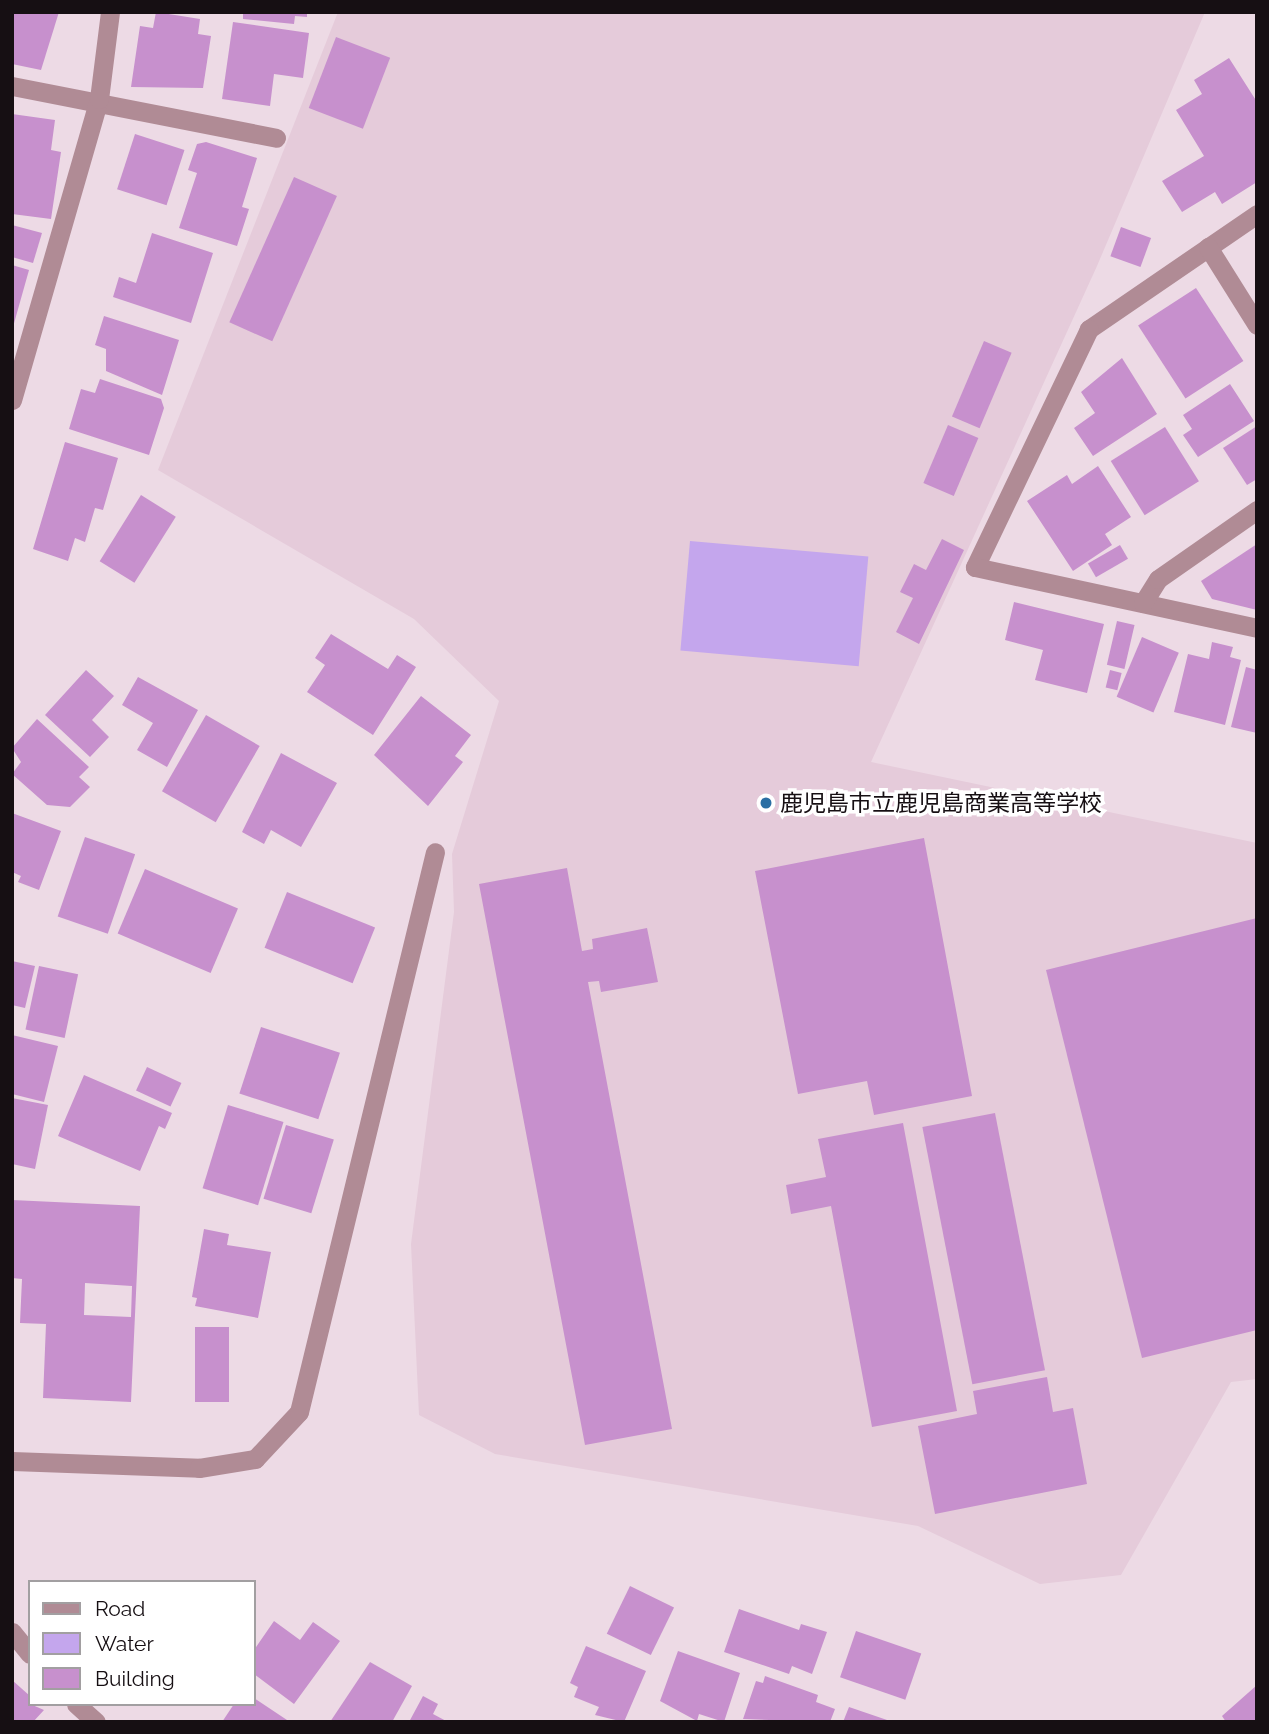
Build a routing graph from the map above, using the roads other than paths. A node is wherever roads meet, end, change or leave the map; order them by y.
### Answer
1 (110, 12) edge
2 (12, 86) edge
3 (99, 99) junction
4 (276, 138) dead end
5 (1257, 214) edge
6 (1208, 247) junction
7 (1257, 325) edge
8 (12, 400) edge
9 (1257, 510) edge
10 (1143, 603) junction
11 (1257, 628) edge
12 (435, 852) dead end
13 (12, 1461) edge
14 (12, 1632) edge
15 (28, 1652) edge
16 (78, 1706) edge
17 (96, 1722) edge

1 - 3 street
2 - 3 street
3 - 4 street
3 - 8 street
5 - 6 street
6 - 7 street
6 - 10 street
9 - 10 street
10 - 11 street
12 - 13 street
14 - 15 street
16 - 17 street

